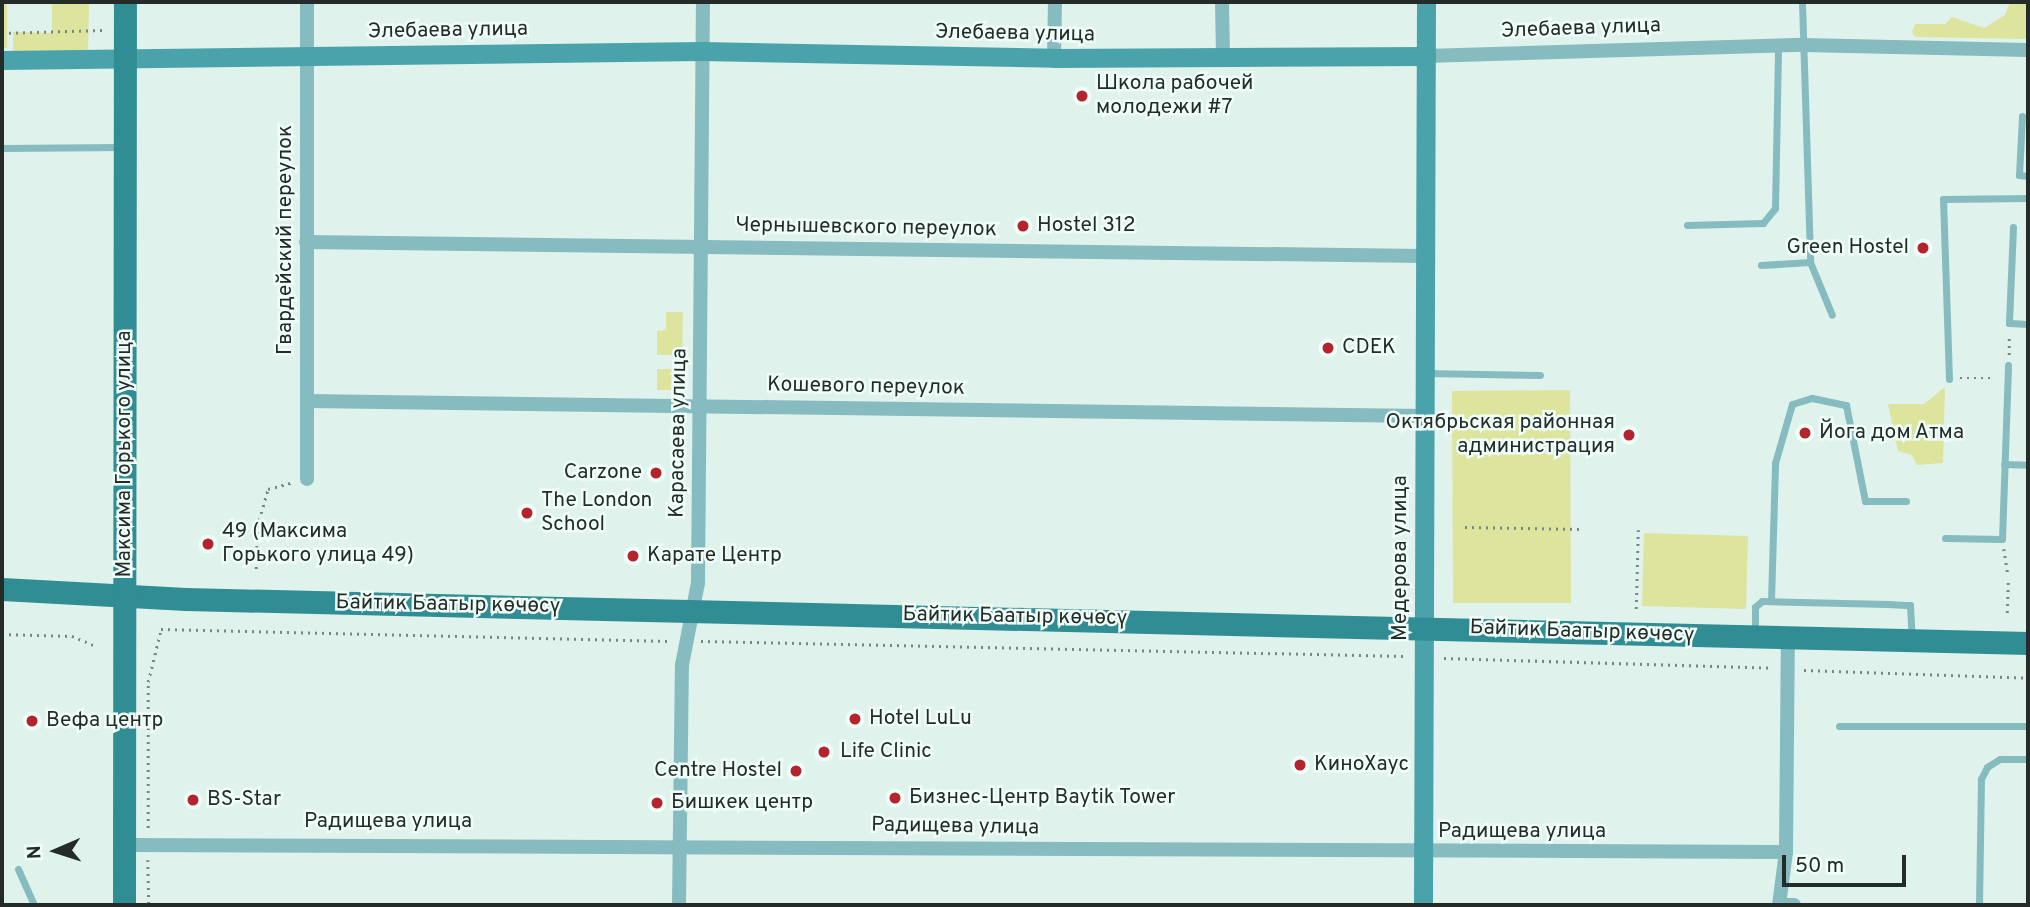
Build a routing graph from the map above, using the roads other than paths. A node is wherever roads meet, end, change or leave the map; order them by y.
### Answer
1 (125, 2) edge
2 (307, 2) edge
3 (703, 2) edge
4 (1055, 2) edge
5 (1222, 2) edge
6 (1426, 2) edge
7 (1802, 2) edge
8 (1803, 45) junction
9 (1778, 46) junction
10 (2028, 50) edge
11 (702, 51) junction
12 (1426, 55) junction
13 (307, 56) junction
14 (1223, 56) junction
15 (125, 57) junction
16 (1054, 58) junction
17 (2, 60) edge
18 (2022, 116) dead end
19 (125, 147) junction
20 (2, 148) edge
21 (2028, 176) edge
22 (2028, 198) edge
23 (1687, 225) dead end
24 (2013, 227) dead end
25 (306, 242) junction
26 (701, 247) junction
27 (1424, 256) junction
28 (1810, 262) junction
29 (1761, 265) dead end
30 (1832, 315) dead end
31 (2028, 324) edge
32 (2008, 365) road end
33 (1424, 373) junction
34 (1540, 375) dead end
35 (1949, 379) road end
36 (307, 401) junction
37 (700, 406) junction
38 (1424, 416) junction
39 (2004, 464) junction
40 (2028, 465) edge
41 (307, 478) road end
42 (1906, 501) dead end
43 (1945, 538) dead end
44 (2, 589) edge
45 (125, 597) junction
46 (1771, 601) junction
47 (695, 610) junction
48 (1424, 628) junction
49 (1755, 636) junction
50 (1788, 637) junction
51 (1912, 640) junction
52 (2028, 643) edge
53 (1839, 726) dead end
54 (2028, 726) edge
55 (2028, 759) edge
56 (124, 845) junction
57 (677, 845) junction
58 (1786, 852) junction
59 (1423, 853) junction
60 (18, 869) dead end
61 (34, 905) edge
62 (124, 905) edge
63 (679, 905) edge
64 (1423, 905) edge
65 (1779, 905) edge
66 (1794, 905) edge
67 (1979, 905) edge

1 - 15 main road, Максима Горького улица
2 - 13 street, Гвардейский переулок
3 - 11 street, Карасаева улица
4 - 16 street
5 - 14 street
6 - 12 street, Медерова улица
7 - 8 lane
8 - 9 street, Элебаева улица
8 - 10 street, Элебаева улица
8 - 28 lane
9 - 12 street, Элебаева улица
9 - 23 lane
11 - 13 street, Элебаева улица
11 - 16 street, Элебаева улица
11 - 26 street, Карасаева улица
12 - 14 street, Элебаева улица
12 - 27 street, Медерова улица
13 - 15 street, Элебаева улица
13 - 25 street, Гвардейский переулок
14 - 16 street, Элебаева улица
15 - 17 street, Элебаева улица
15 - 19 main road, Максима Горького улица
18 - 21 lane
19 - 20 lane
19 - 45 main road, Максима Горького улица
22 - 35 lane
24 - 31 lane
25 - 26 street, Чернышевского переулок
25 - 36 street, Гвардейский переулок
26 - 27 street, Чернышевского переулок
26 - 37 street, Карасаева улица
27 - 33 street, Медерова улица
28 - 29 lane
28 - 30 lane
32 - 39 lane
33 - 34 lane
33 - 38 street, Медерова улица
36 - 37 street, Кошевого переулок
36 - 41 street, Гвардейский переулок
37 - 38 street, Кошевого переулок
37 - 47 street, Карасаева улица
38 - 48 street, Медерова улица
39 - 40 lane
39 - 43 lane
42 - 46 lane
44 - 45 main road, Байтик Баатыр көчөсү
45 - 47 main road, Байтик Баатыр көчөсү
45 - 56 main road, Максима Горького улица
46 - 49 lane
46 - 51 lane
47 - 48 main road, Байтик Баатыр көчөсү
47 - 57 street, Карасаева улица
48 - 49 main road, Байтик Баатыр көчөсү
48 - 59 street, Медерова улица
49 - 50 main road, Байтик Баатыр көчөсү
50 - 51 main road, Байтик Баатыр көчөсү
50 - 58 street
51 - 52 main road, Байтик Баатыр көчөсү
53 - 54 lane
55 - 67 lane
56 - 57 street, Радищева улица
56 - 62 main road, Максима Горького улица
57 - 59 street, Радищева улица
57 - 63 street, Карасаева улица
58 - 59 street, Радищева улица
58 - 65 street
59 - 64 street, Медерова улица
60 - 61 lane
65 - 66 street

